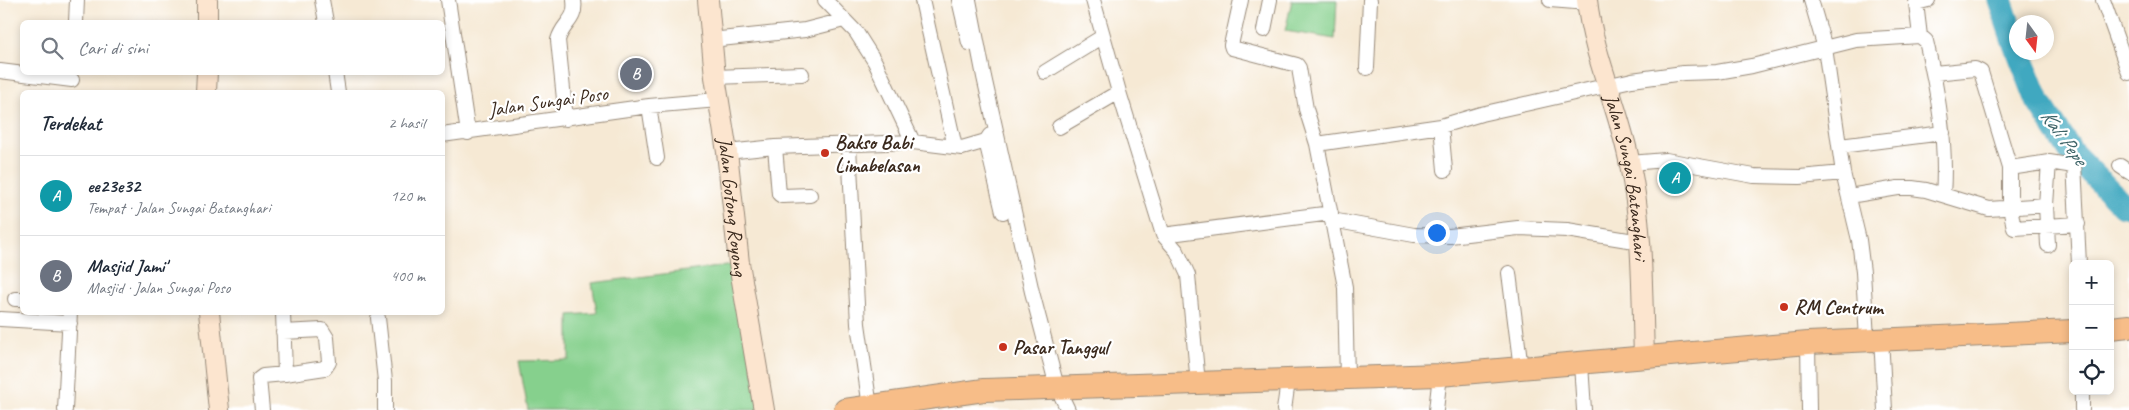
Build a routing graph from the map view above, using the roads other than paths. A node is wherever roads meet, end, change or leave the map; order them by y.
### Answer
1 (77, 0) edge
2 (207, 0) edge
3 (322, 0) edge
4 (448, 0) edge
5 (574, 0) edge
6 (708, 0) edge
7 (826, 0) edge
8 (922, 0) edge
9 (959, 0) edge
10 (969, 0) edge
11 (1093, 0) edge
12 (1241, 0) edge
13 (1270, 0) edge
14 (1370, 0) edge
15 (1550, 0) edge
16 (1812, 0) edge
17 (1928, 0) edge
18 (2103, 0) edge
19 (1588, 1) edge
20 (76, 20) edge
21 (207, 20) edge
22 (326, 20) edge
23 (844, 20) junction
24 (1264, 30) dead end
25 (1102, 36) junction
26 (1920, 36) junction
27 (711, 40) junction
28 (1825, 48) junction
29 (1367, 68) dead end
30 (0, 71) edge
31 (1045, 72) dead end
32 (1934, 73) junction
33 (2129, 73) edge
34 (20, 74) edge
35 (802, 74) dead end
36 (26, 75) edge
37 (207, 75) edge
38 (335, 75) edge
39 (715, 77) junction
40 (72, 82) edge
41 (1608, 85) junction
42 (206, 90) edge
43 (338, 90) edge
44 (1118, 92) junction
45 (718, 100) junction
46 (649, 106) junction
47 (566, 119) junction
48 (1441, 126) junction
49 (1059, 127) dead end
50 (468, 132) junction
51 (1943, 133) junction
52 (445, 135) edge
53 (986, 141) junction
54 (913, 142) junction
55 (1317, 144) junction
56 (849, 146) junction
57 (1840, 146) junction
58 (775, 147) junction
59 (955, 147) junction
60 (728, 152) junction
61 (657, 158) dead end
62 (2049, 162) junction
63 (1630, 163) junction
64 (2010, 168) junction
65 (1445, 170) dead end
66 (1843, 173) junction
67 (810, 194) dead end
68 (1944, 195) junction
69 (1849, 196) junction
70 (2046, 204) junction
71 (2010, 207) junction
72 (1003, 212) dead end
73 (1332, 216) junction
74 (2078, 224) junction
75 (2046, 226) junction
76 (1163, 235) junction
77 (1640, 242) junction
78 (2048, 245) dead end
79 (2079, 260) edge
80 (1509, 273) dead end
81 (209, 315) edge
82 (283, 315) edge
83 (70, 318) edge
84 (378, 318) dead end
85 (0, 319) edge
86 (2129, 326) edge
87 (2114, 328) edge
88 (2069, 331) edge
89 (283, 332) junction
90 (1874, 339) junction
91 (1808, 343) junction
92 (1644, 358) junction
93 (1581, 364) junction
94 (1522, 369) junction
95 (284, 374) junction
96 (1440, 375) junction
97 (1347, 379) junction
98 (1288, 381) junction
99 (1198, 384) junction
100 (1057, 387) junction
101 (2082, 395) edge
102 (934, 404) edge
103 (870, 407) junction
104 (65, 410) edge
105 (219, 410) edge
106 (262, 410) edge
107 (385, 410) edge
108 (764, 410) edge
109 (845, 410) edge
110 (1068, 410) edge
111 (1284, 410) edge
112 (1436, 410) edge
113 (1584, 410) edge
114 (1809, 410) edge
115 (1885, 410) edge
116 (2082, 410) edge

1 - 20 street
2 - 21 main road
3 - 22 street
4 - 50 street
5 - 47 street
6 - 27 main road, Jalan Gotong Royong
7 - 23 street
8 - 59 street
9 - 53 street
10 - 100 street
11 - 25 street
12 - 55 street
13 - 24 street
14 - 29 street
15 - 19 street
16 - 28 street
17 - 26 street
18 - 33 street
19 - 41 main road, Jalan Sungai Batanghari
23 - 27 street
23 - 54 street
25 - 31 street
25 - 44 street
26 - 28 street
26 - 32 street
27 - 39 main road, Jalan Gotong Royong
28 - 41 street
28 - 57 street
30 - 34 street
32 - 51 street
32 - 64 street
35 - 39 street
36 - 40 street
37 - 42 main road
38 - 43 street
39 - 45 main road, Jalan Gotong Royong
41 - 48 street
41 - 63 main road, Jalan Sungai Batanghari
44 - 49 street
44 - 76 street
45 - 46 street, Jalan Sungai Poso
45 - 60 main road, Jalan Gotong Royong
46 - 47 street, Jalan Sungai Poso
46 - 61 street
47 - 50 street, Jalan Sungai Poso
48 - 55 street
48 - 65 street
50 - 52 street, Jalan Sungai Poso
51 - 57 street
51 - 68 street
53 - 59 street
53 - 72 street
54 - 56 street
54 - 59 street
55 - 73 street
56 - 58 street
56 - 103 street
57 - 66 street
58 - 60 street
58 - 67 street
60 - 108 main road, Jalan Gotong Royong
62 - 64 street
62 - 70 street
62 - 74 street
63 - 66 street
63 - 77 main road, Jalan Sungai Batanghari
64 - 71 street
66 - 69 street
68 - 69 street
68 - 71 street
69 - 90 street
70 - 71 street
70 - 75 street
71 - 75 street
73 - 76 street
73 - 77 street
73 - 97 street
74 - 75 street
74 - 79 street
75 - 78 street
76 - 99 street
77 - 92 main road, Jalan Sungai Batanghari
80 - 94 street
81 - 105 main road
82 - 89 street
83 - 85 street
83 - 104 street
84 - 107 street
86 - 87 main road
88 - 90 main road
89 - 95 street
89 - 95 street
90 - 91 main road
90 - 115 street
91 - 92 main road
91 - 114 street
92 - 93 main road
93 - 94 main road
93 - 113 street
94 - 96 main road
95 - 106 street
96 - 97 main road
96 - 112 street
97 - 98 main road
98 - 99 main road
98 - 111 street
99 - 100 main road
100 - 102 main road
100 - 110 street
101 - 116 street
102 - 103 main road
103 - 109 main road

